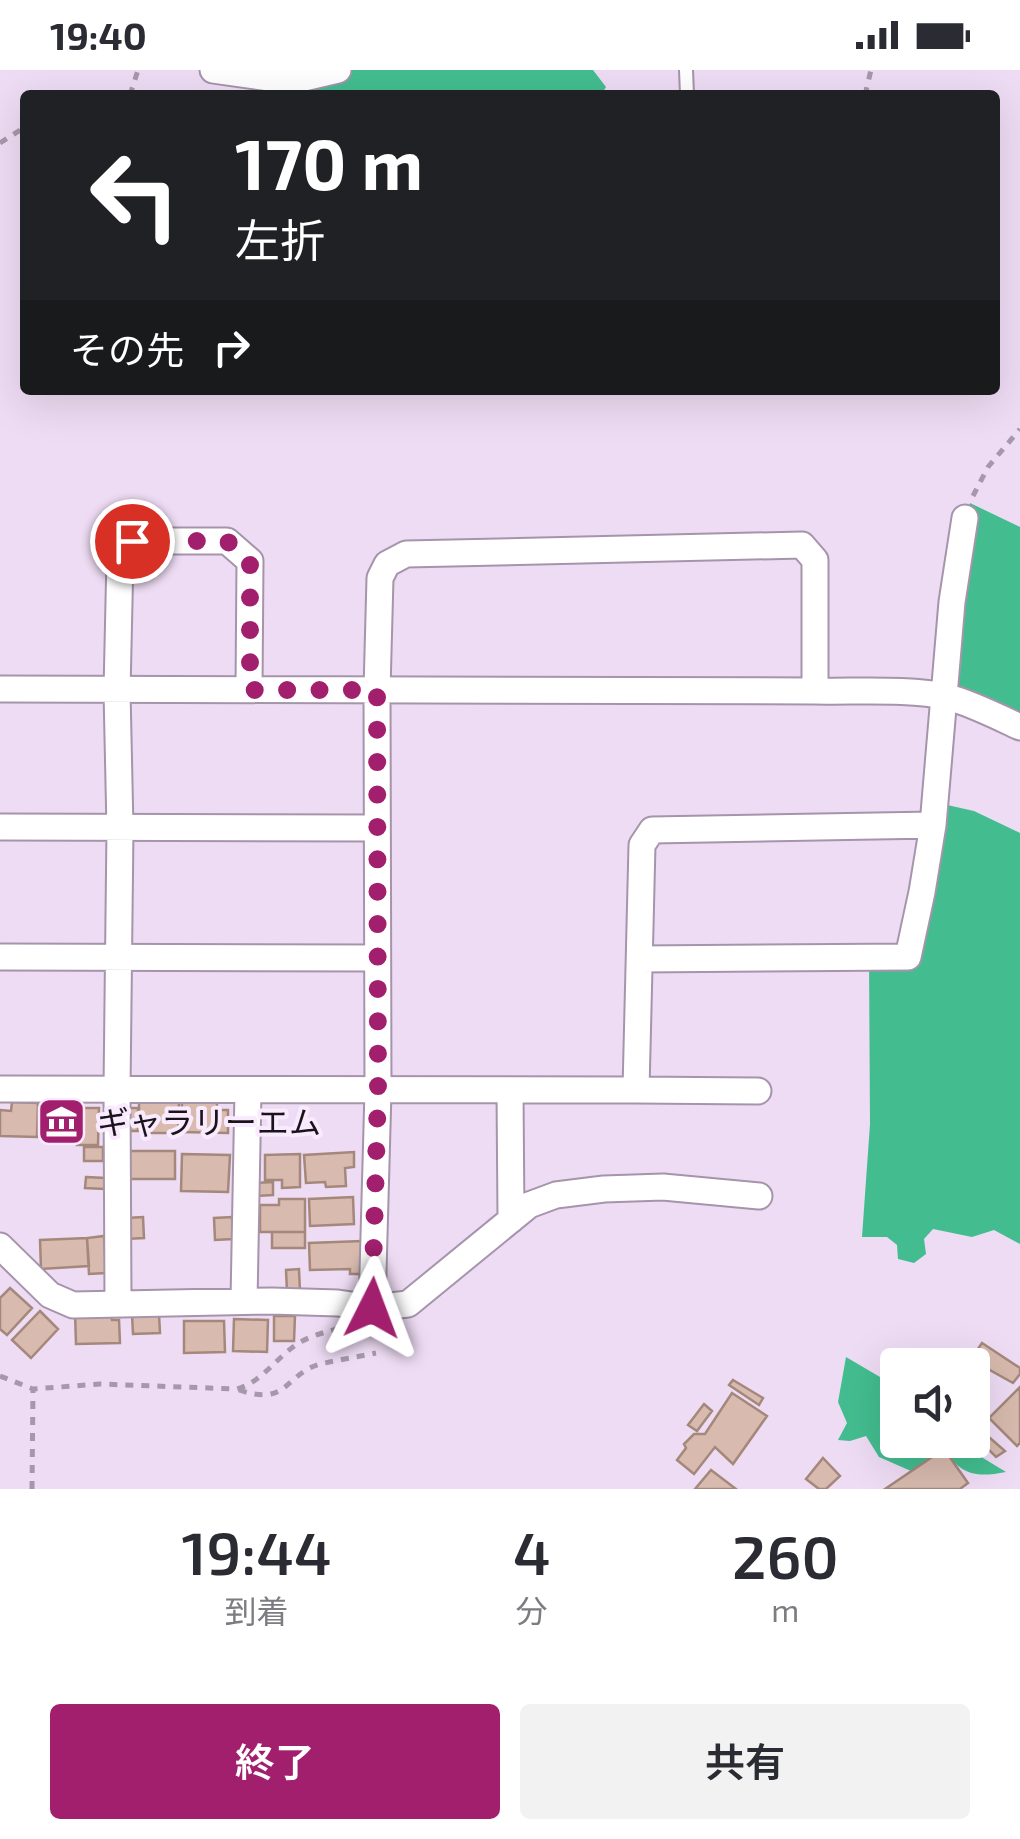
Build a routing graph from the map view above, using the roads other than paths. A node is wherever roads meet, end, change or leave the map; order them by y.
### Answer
1 (214, 70) edge
2 (338, 70) edge
3 (965, 518) road end
4 (0, 689) edge
5 (250, 690) junction
6 (377, 690) junction
7 (117, 691) junction
8 (816, 691) junction
9 (944, 696) junction
10 (1020, 727) edge
11 (932, 826) junction
12 (0, 828) edge
13 (120, 828) junction
14 (376, 828) junction
15 (118, 956) junction
16 (0, 957) edge
17 (377, 958) junction
18 (640, 959) junction
19 (0, 1090) edge
20 (117, 1090) junction
21 (248, 1090) junction
22 (510, 1090) junction
23 (636, 1090) junction
24 (378, 1091) junction
25 (758, 1091) dead end
26 (759, 1196) dead end
27 (510, 1220) junction
28 (0, 1246) edge
29 (244, 1301) junction
30 (118, 1304) junction
31 (372, 1308) junction

1 - 2 street
3 - 9 street
4 - 7 street
5 - 6 street
5 - 7 street
5 - 7 street
6 - 8 street
6 - 8 street
6 - 14 street
7 - 13 street
8 - 9 street
9 - 10 street
9 - 11 street
11 - 18 street
11 - 18 street
12 - 13 street
13 - 14 street
13 - 15 street
14 - 17 street
15 - 16 street
15 - 17 street
15 - 20 street
17 - 24 street
18 - 23 street
19 - 20 street
20 - 21 street
20 - 30 street
21 - 24 street
21 - 29 street
22 - 23 street
22 - 24 street
22 - 27 street
23 - 25 street
24 - 31 street
26 - 27 street
27 - 31 street
28 - 30 street
29 - 30 street
29 - 31 street

